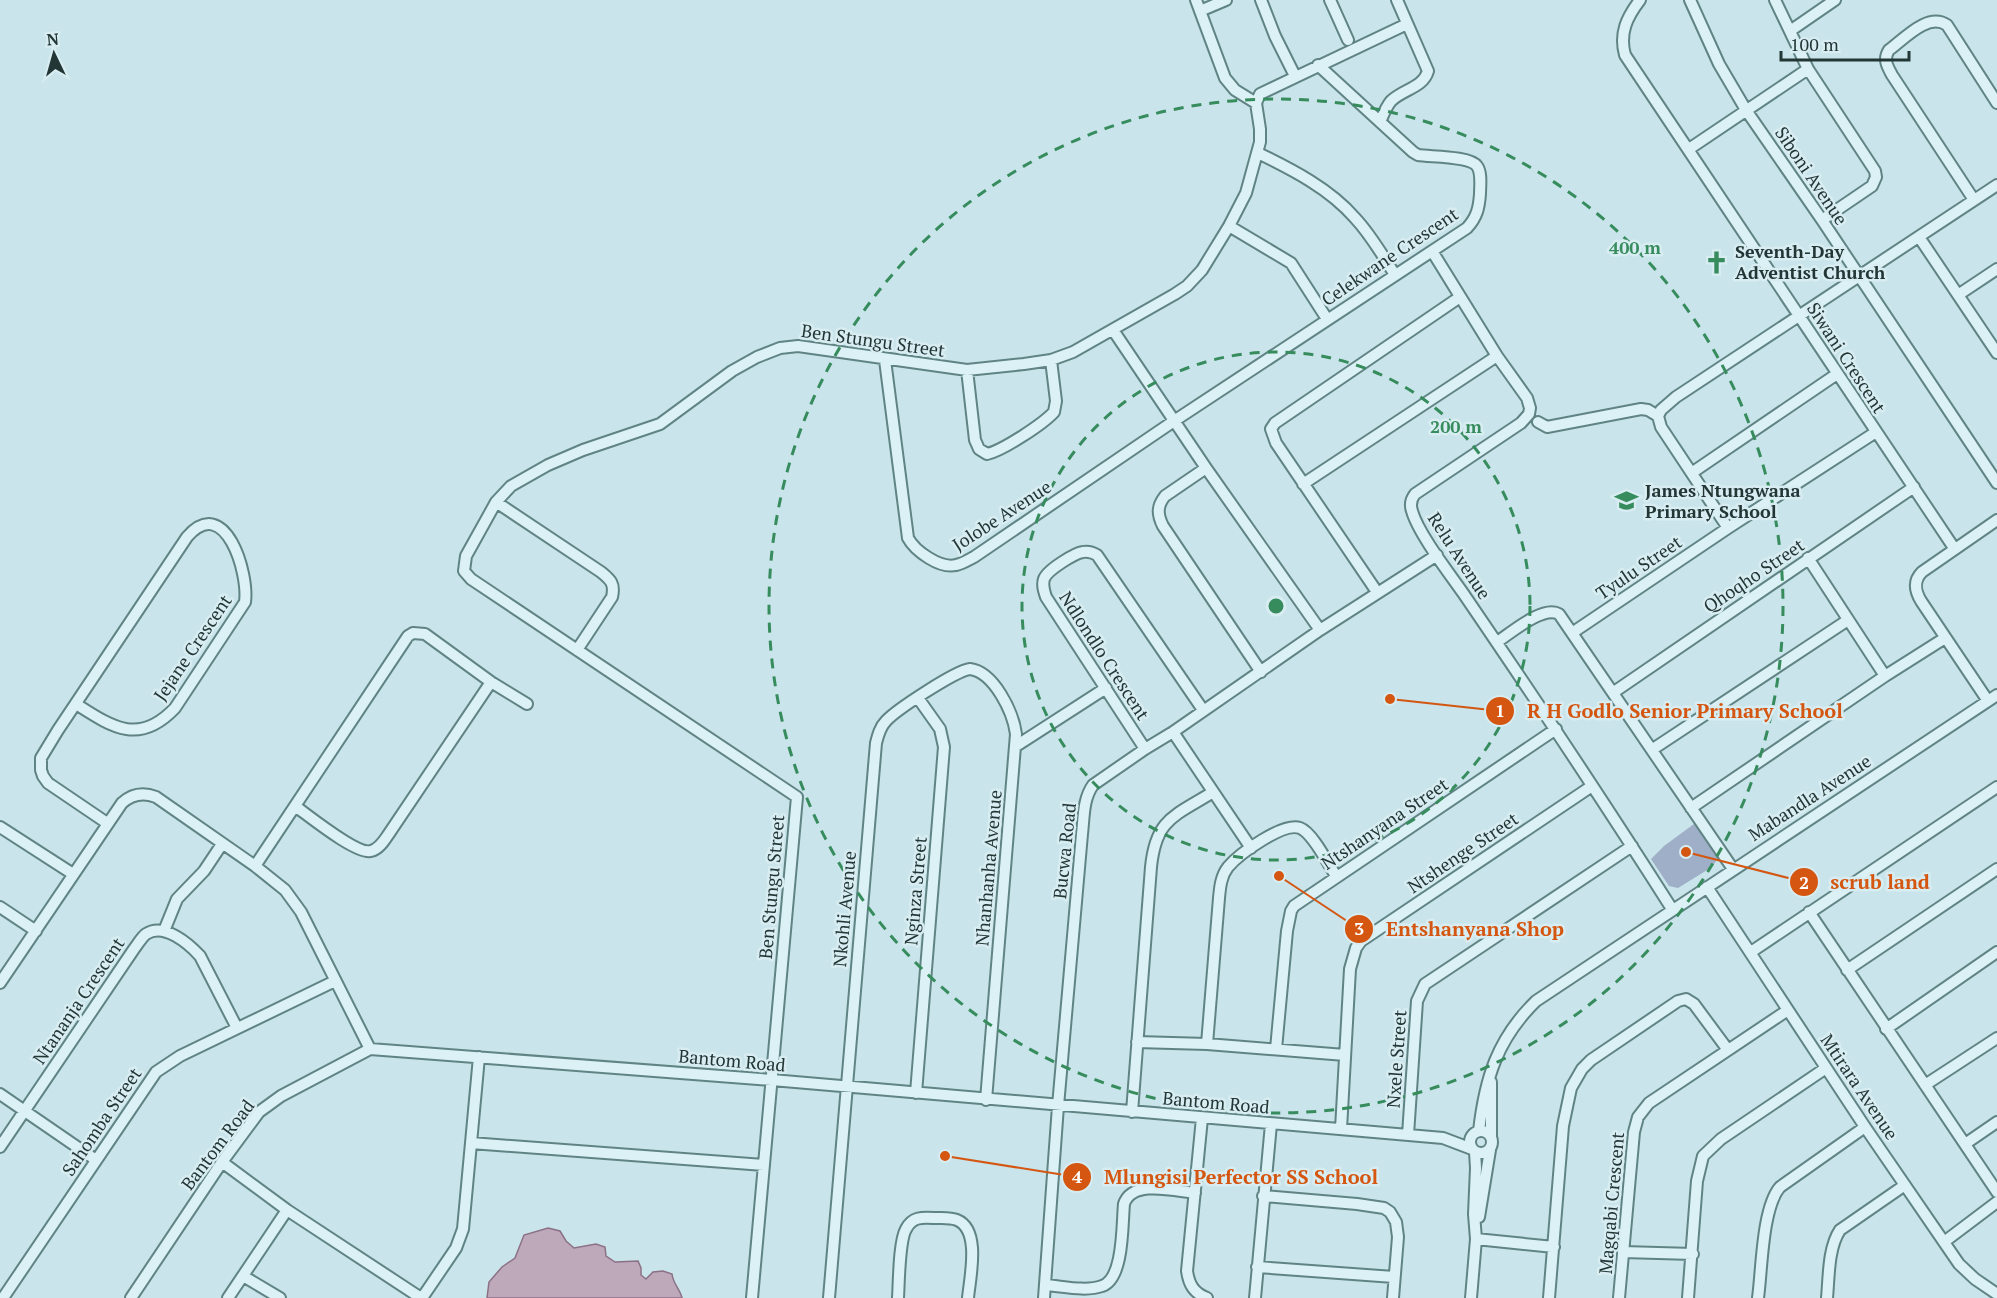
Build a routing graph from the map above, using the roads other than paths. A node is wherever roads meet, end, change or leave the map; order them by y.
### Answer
1 (1226, 0) edge
2 (1261, 0) edge
3 (1330, 0) edge
4 (1397, 0) edge
5 (1690, 0) edge
6 (1775, 0) edge
7 (1835, 0) edge
8 (1633, 3) edge
9 (1198, 5) edge
10 (1407, 24) junction
11 (1790, 31) junction
12 (1348, 40) dead end
13 (1318, 65) junction
14 (1809, 69) junction
15 (1295, 76) junction
16 (1256, 103) junction
17 (1997, 104) edge
18 (1746, 110) junction
19 (1380, 122) junction
20 (1689, 149) junction
21 (1258, 153) junction
22 (1997, 184) edge
23 (1974, 200) junction
24 (1822, 220) junction
25 (1229, 226) junction
26 (1919, 237) junction
27 (1432, 251) junction
28 (1997, 269) edge
29 (1858, 275) junction
30 (1395, 276) junction
31 (1958, 295) junction
32 (1460, 297) junction
33 (1800, 316) junction
34 (1327, 319) junction
35 (1113, 330) junction
36 (1997, 352) edge
37 (1497, 356) junction
38 (885, 360) junction
39 (1051, 360) junction
40 (967, 370) junction
41 (1838, 374) junction
42 (1658, 416) junction
43 (1174, 421) junction
44 (1538, 422) dead end
45 (1876, 432) junction
46 (1206, 468) junction
47 (1692, 472) junction
48 (1997, 483) edge
49 (1303, 484) junction
50 (1914, 487) junction
51 (496, 502) junction
52 (1997, 520) edge
53 (1728, 528) junction
54 (1954, 548) junction
55 (1437, 555) junction
56 (1808, 558) junction
57 (1377, 592) junction
58 (1848, 620) junction
59 (1320, 630) junction
60 (1572, 633) junction
61 (1945, 638) junction
62 (1497, 642) junction
63 (577, 650) junction
64 (1261, 672) junction
65 (1884, 676) junction
66 (491, 682) junction
67 (1106, 688) junction
68 (1614, 692) junction
69 (918, 698) junction
70 (1993, 698) edge
71 (76, 704) junction
72 (527, 704) dead end
73 (1203, 710) junction
74 (1556, 729) junction
75 (1173, 732) junction
76 (1016, 746) junction
77 (1144, 749) junction
78 (1653, 749) junction
79 (1592, 786) junction
80 (1997, 787) edge
81 (1213, 792) junction
82 (295, 806) junction
83 (1691, 808) junction
84 (107, 823) junction
85 (0, 827) edge
86 (222, 844) junction
87 (1632, 846) junction
88 (1251, 848) junction
89 (255, 866) junction
90 (1732, 869) junction
91 (1997, 869) edge
92 (73, 874) junction
93 (1336, 876) junction
94 (1707, 887) junction
95 (0, 907) edge
96 (1672, 909) junction
97 (1809, 912) junction
98 (36, 931) junction
99 (164, 931) junction
100 (1751, 952) junction
101 (1997, 952) edge
102 (1847, 970) junction
103 (335, 981) junction
104 (0, 983) edge
105 (1788, 1010) junction
106 (237, 1028) junction
107 (1886, 1029) junction
108 (1997, 1038) edge
109 (1137, 1042) junction
110 (1207, 1044) junction
111 (370, 1049) junction
112 (1276, 1049) junction
113 (1728, 1050) junction
114 (1345, 1055) junction
115 (479, 1057) junction
116 (1826, 1068) junction
117 (1491, 1075) junction
118 (772, 1080) junction
119 (1925, 1085) junction
120 (848, 1087) junction
121 (916, 1093) junction
122 (0, 1094) edge
123 (986, 1100) junction
124 (1058, 1106) junction
125 (25, 1111) junction
126 (1132, 1112) junction
127 (1202, 1118) junction
128 (1997, 1122) edge
129 (1270, 1124) junction
130 (1865, 1127) junction
131 (1341, 1129) junction
132 (1476, 1133) junction
133 (1408, 1135) junction
134 (1491, 1136) junction
135 (1443, 1138) junction
136 (471, 1143) junction
137 (1965, 1144) junction
138 (0, 1147) edge
139 (1490, 1150) junction
140 (1473, 1151) junction
141 (96, 1160) junction
142 (222, 1162) junction
143 (764, 1165) junction
144 (1905, 1185) junction
145 (1997, 1192) edge
146 (1195, 1193) junction
147 (1263, 1196) junction
148 (1997, 1202) edge
149 (287, 1210) junction
150 (1475, 1235) junction
151 (1944, 1242) junction
152 (1554, 1247) junction
153 (1623, 1252) junction
154 (1693, 1254) junction
155 (1257, 1267) junction
156 (243, 1276) junction
157 (1394, 1278) junction
158 (1045, 1285) junction
159 (1997, 1294) edge
160 (3, 1298) edge
161 (131, 1298) edge
162 (228, 1298) edge
163 (280, 1298) edge
164 (422, 1298) edge
165 (752, 1298) edge
166 (830, 1298) edge
167 (898, 1298) edge
168 (968, 1298) edge
169 (1044, 1298) edge
170 (1207, 1298) edge
171 (1255, 1298) edge
172 (1393, 1298) edge
173 (1471, 1298) edge
174 (1549, 1298) edge
175 (1619, 1298) edge
176 (1688, 1298) edge
177 (1758, 1298) edge
178 (1827, 1298) edge

1 - 9 street
2 - 15 street
3 - 12 street
4 - 10 street
5 - 18 street, Siboni Avenue
6 - 11 street
7 - 11 street
8 - 20 street, Siwani Crescent
9 - 16 street
10 - 13 street
10 - 19 street
11 - 14 street
13 - 15 street
13 - 19 street, Celekwane Crescent
14 - 18 street
14 - 24 street
15 - 16 street
16 - 21 street, Ben Stungu Street
17 - 23 street
18 - 20 street
18 - 24 street, Siboni Avenue
19 - 27 street, Celekwane Crescent
20 - 33 street, Siwani Crescent
21 - 25 street, Ben Stungu Street
21 - 30 street
22 - 23 street
23 - 26 street
24 - 29 street, Siboni Avenue
25 - 34 street
25 - 35 street, Ben Stungu Street
26 - 29 street
26 - 31 street
27 - 30 street, Celekwane Crescent
27 - 32 street, Relu Avenue
28 - 31 street
29 - 33 street
29 - 48 street, Siboni Avenue
30 - 34 street, Celekwane Crescent
31 - 36 street
32 - 37 street, Relu Avenue
32 - 49 street
33 - 41 street, Siwani Crescent
33 - 42 street
34 - 43 street, Celekwane Crescent
35 - 39 street, Ben Stungu Street
35 - 43 street
37 - 49 street
37 - 55 street, Relu Avenue
38 - 40 street, Ben Stungu Street
38 - 43 street, Jolobe Avenue
38 - 51 street, Ben Stungu Street
39 - 40 street, Ben Stungu Street
39 - 40 street
41 - 45 street, Siwani Crescent
41 - 47 street
42 - 44 street
42 - 47 street
43 - 46 street
45 - 50 street, Siwani Crescent
45 - 53 street, Tyulu Street
46 - 59 street
46 - 64 street
47 - 53 street
49 - 57 street
50 - 54 street, Siwani Crescent
50 - 56 street, Qhoqho Street
51 - 63 street, Ben Stungu Street
51 - 63 street
52 - 54 street
53 - 60 street, Tyulu Street
54 - 61 street
55 - 57 street, Bucwa Road
55 - 62 street, Relu Avenue
56 - 58 street
56 - 68 street, Qhoqho Street
57 - 59 street, Bucwa Road
58 - 65 street
58 - 78 street
59 - 64 street, Bucwa Road
60 - 62 street
60 - 68 street
61 - 65 street
61 - 70 street
62 - 74 street, Relu Avenue
63 - 118 street, Ben Stungu Street
64 - 73 street, Bucwa Road
65 - 83 street
66 - 72 street
66 - 82 street
66 - 82 street
67 - 73 street, Ndlondlo Crescent
67 - 76 street
67 - 77 street, Ndlondlo Crescent
68 - 78 street
69 - 76 street, Nkohli Avenue
69 - 120 street, Nkohli Avenue
69 - 121 street, Nginza Street
70 - 90 street, Mabandla Avenue
71 - 71 street, Jejane Crescent
71 - 84 street, Jejane Crescent
73 - 75 street, Bucwa Road
74 - 79 street, Relu Avenue
74 - 93 street, Ntshanyana Street
75 - 77 street, Bucwa Road
75 - 81 street
76 - 123 street, Nhanhanha Avenue
77 - 124 street, Bucwa Road
78 - 83 street
79 - 87 street, Relu Avenue
79 - 114 street, Ntshenge Street
80 - 97 street
81 - 88 street
81 - 109 street
82 - 89 street
83 - 90 street
84 - 86 street
84 - 92 street
85 - 92 street
86 - 89 street
86 - 99 street
87 - 96 street, Relu Avenue
87 - 133 street, Nxele Street
88 - 93 street
88 - 110 street
89 - 103 street
90 - 94 street, Mabandla Avenue
91 - 102 street
92 - 98 street
93 - 112 street, Ntshanyana Street
94 - 96 street, Mabandla Avenue
94 - 100 street, Mtirara Avenue
95 - 98 street
96 - 117 street, Mabandla Avenue
97 - 100 street
97 - 102 street
98 - 104 street
99 - 106 street
99 - 125 street, Ntananja Crescent
100 - 105 street, Mtirara Avenue
101 - 107 street
102 - 107 street
103 - 106 street, Sahomba Street
103 - 111 street
105 - 113 street, Magqabi Crescent
105 - 116 street, Mtirara Avenue
106 - 141 street, Sahomba Street
107 - 119 street
108 - 119 street
109 - 110 street
109 - 126 street
110 - 112 street
111 - 115 street, Bantom Road
111 - 142 street, Bantom Road
112 - 114 street
113 - 152 street
113 - 153 street, Magqabi Crescent
114 - 131 street, Ntshenge Street
115 - 118 street, Bantom Road
115 - 136 street
116 - 130 street, Mtirara Avenue
116 - 154 street
117 - 132 street, Mabandla Avenue
117 - 134 street, Mabandla Avenue
118 - 120 street, Bantom Road
118 - 143 street
119 - 137 street
120 - 121 street, Bantom Road
120 - 166 street, Nkohli Avenue
121 - 123 street, Bantom Road
122 - 125 street
123 - 124 street, Bantom Road
124 - 126 street, Bantom Road
124 - 158 street, Bucwa Road
125 - 138 street, Ntananja Crescent
125 - 141 street
126 - 127 street, Bantom Road
127 - 129 street, Bantom Road
127 - 146 street
128 - 137 street
129 - 131 street, Bantom Road
129 - 147 street
130 - 144 street, Mtirara Avenue
130 - 177 street
131 - 133 street, Bantom Road
132 - 134 street
132 - 135 street, Bantom Road
132 - 140 street
133 - 135 street, Bantom Road
134 - 139 street
135 - 140 street, Bantom Road
136 - 143 street
136 - 164 street
137 - 145 street
139 - 140 street
139 - 150 street
140 - 150 street
141 - 160 street, Sahomba Street
142 - 149 street
142 - 161 street, Bantom Road
143 - 165 street
144 - 151 street, Mtirara Avenue
144 - 178 street
146 - 158 street
146 - 170 street
147 - 155 street
147 - 157 street
148 - 151 street
149 - 156 street
149 - 164 street
150 - 152 street
150 - 173 street
151 - 159 street, Mtirara Avenue
152 - 174 street
153 - 154 street
153 - 175 street, Magqabi Crescent
154 - 176 street
155 - 157 street
155 - 171 street
156 - 162 street
156 - 163 street
157 - 172 street
158 - 169 street, Bucwa Road
167 - 168 street

